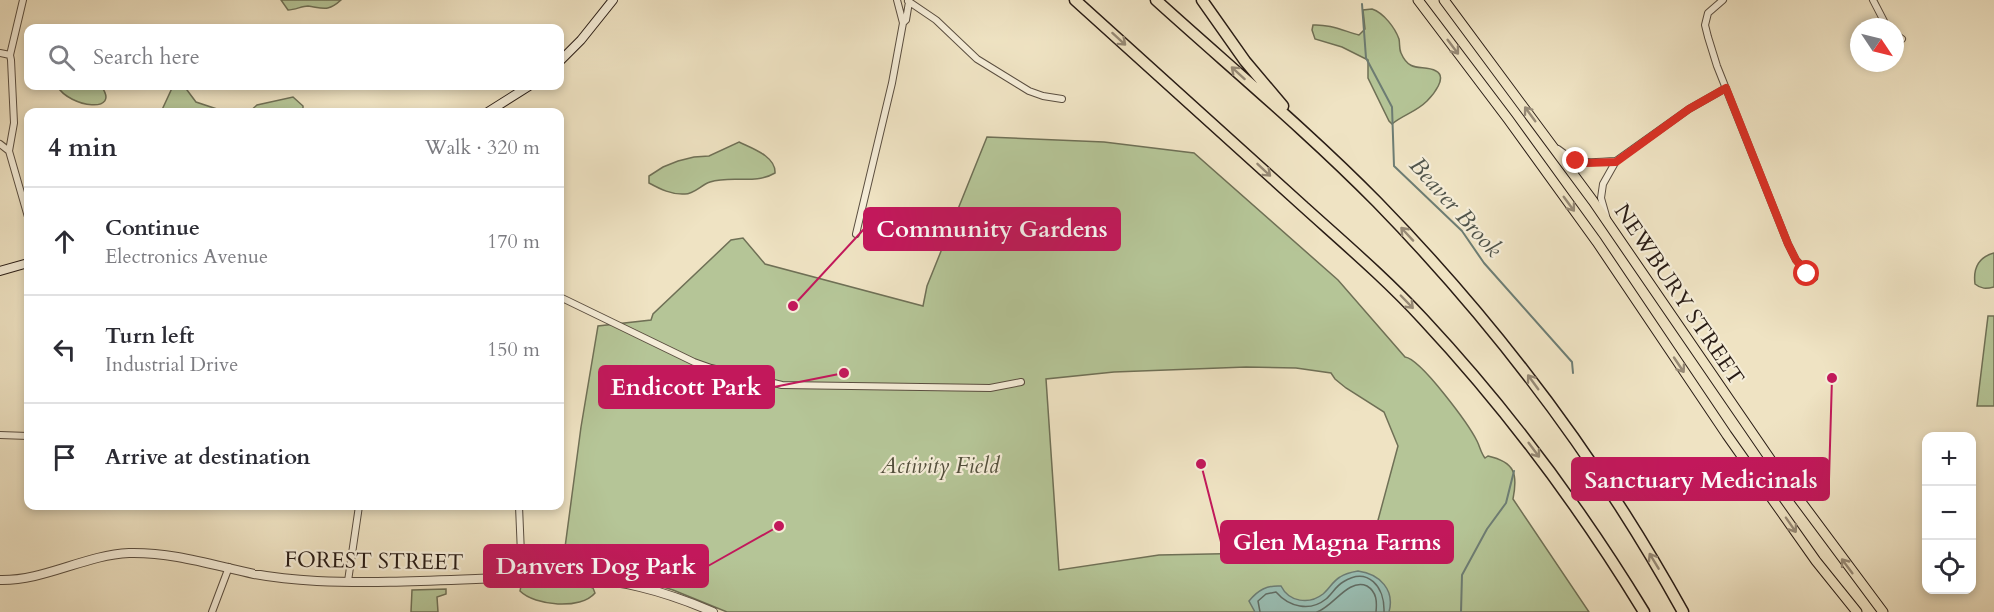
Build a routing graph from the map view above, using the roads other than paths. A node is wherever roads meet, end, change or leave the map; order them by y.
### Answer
1 (23, 0) edge
2 (613, 0) edge
3 (897, 0) edge
4 (1076, 0) edge
5 (1156, 0) edge
6 (1202, 0) edge
7 (1418, 0) edge
8 (1444, 0) edge
9 (1723, 0) edge
10 (1873, 0) edge
11 (907, 1) edge
12 (1882, 18) edge
13 (903, 23) junction
14 (0, 53) edge
15 (10, 55) junction
16 (564, 57) edge
17 (1726, 88) junction
18 (523, 90) edge
19 (1062, 99) dead end
20 (494, 108) edge
21 (1312, 141) junction
22 (0, 144) edge
23 (1553, 146) junction
24 (9, 151) junction
25 (1616, 162) junction
26 (24, 203) edge
27 (1609, 225) junction
28 (856, 234) dead end
29 (24, 264) edge
30 (0, 271) edge
31 (1814, 278) dead end
32 (564, 299) edge
33 (1021, 382) dead end
34 (0, 435) edge
35 (24, 436) edge
36 (357, 510) edge
37 (519, 510) edge
38 (229, 567) junction
39 (522, 578) junction
40 (0, 580) edge
41 (348, 581) junction
42 (212, 612) edge
43 (713, 612) edge
44 (1644, 612) edge
45 (1683, 612) edge
46 (1857, 612) edge
47 (1882, 612) edge

1 - 15 street
2 - 16 main road
3 - 13 street
4 -> 44 highway
21 -> 5 highway
6 - 21 highway
7 -> 46 main road, NEWBURY STREET
23 -> 8 main road, NEWBURY STREET
9 - 17 street
10 - 12 street
11 - 13 street
11 - 19 street
13 - 28 street
14 - 15 street
15 - 24 street
17 - 25 street
17 - 31 street
18 - 20 main road
45 -> 21 highway
22 - 24 street
23 - 25 street
23 - 27 main road, NEWBURY STREET
24 - 26 street
25 - 27 street
47 -> 27 main road, NEWBURY STREET
29 - 30 main road
32 - 33 street
34 - 35 street
36 - 41 street
37 - 39 street
38 - 40 street, FOREST STREET
38 - 41 street, FOREST STREET
38 - 42 street
39 - 41 street, FOREST STREET
39 - 43 street, FOREST STREET

